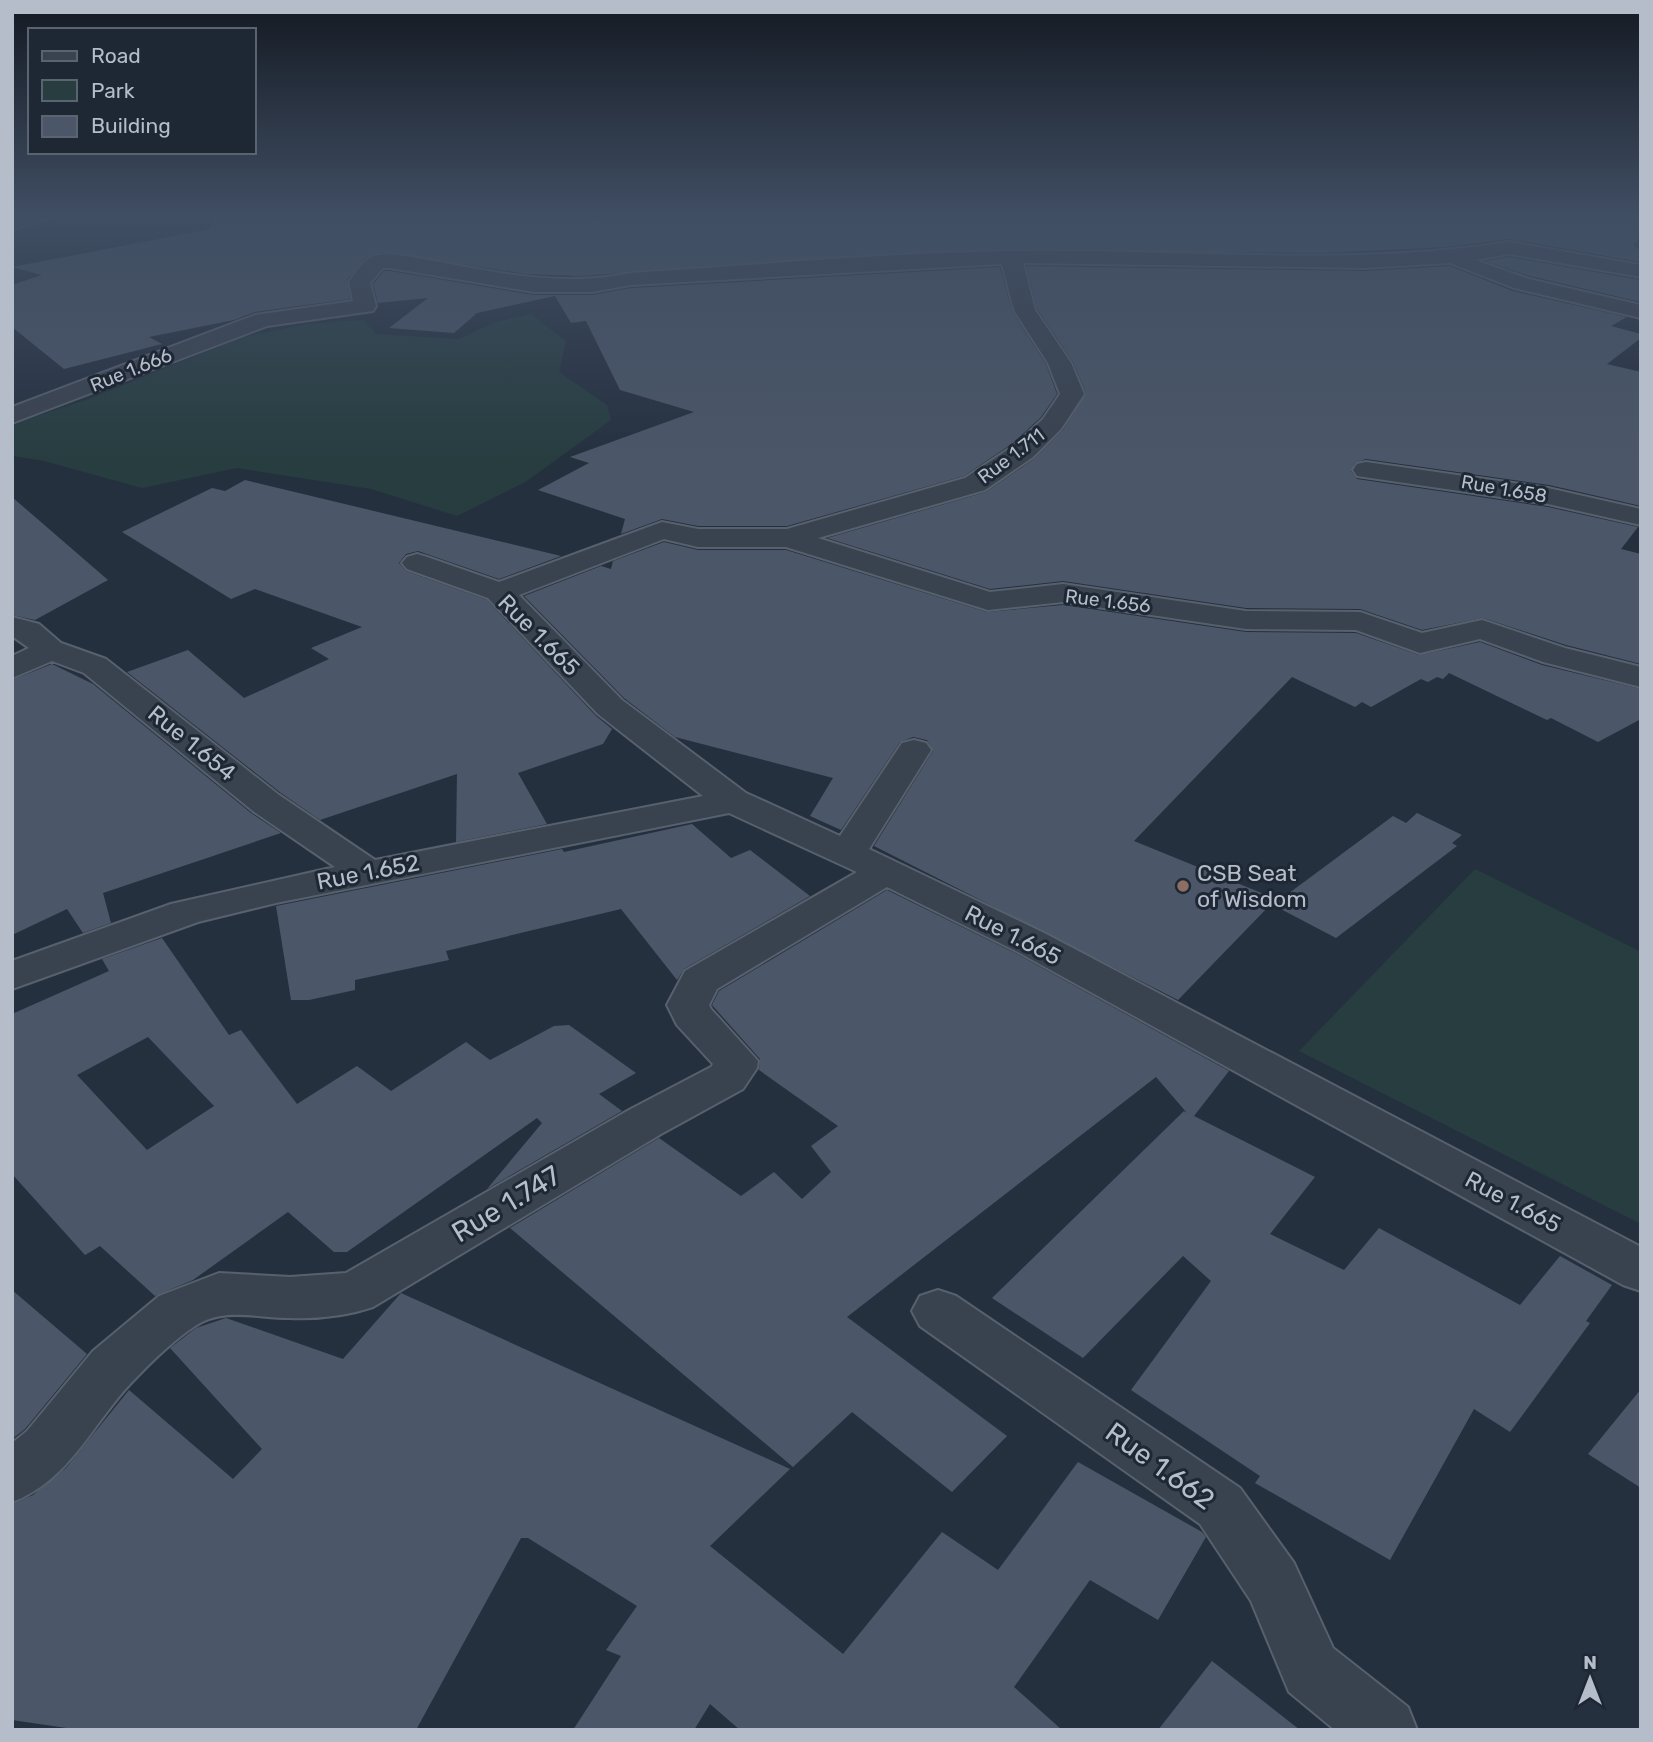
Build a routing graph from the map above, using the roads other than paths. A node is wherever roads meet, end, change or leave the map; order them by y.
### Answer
1 (362, 295) edge
2 (1022, 295) edge
3 (1559, 295) edge
4 (1641, 312) edge
5 (12, 416) edge
6 (1366, 470) dead end
7 (1641, 517) edge
8 (788, 538) junction
9 (417, 563) dead end
10 (499, 592) junction
11 (12, 626) edge
12 (50, 650) junction
13 (12, 668) edge
14 (1641, 677) edge
15 (914, 750) dead end
16 (733, 801) junction
17 (866, 862) junction
18 (366, 871) junction
19 (12, 976) edge
20 (1641, 1271) edge
21 (938, 1311) dead end
22 (12, 1477) edge
23 (1385, 1730) edge

1 - 5 street, Rue 1.666
2 - 8 street, Rue 1.711
3 - 4 street
6 - 7 street, Rue 1.658
8 - 10 street, Rue 1.656
8 - 14 street, Rue 1.656
9 - 10 street, Rue 1.665
10 - 16 street, Rue 1.665
11 - 12 street, Rue 1.654
12 - 13 street
12 - 18 street, Rue 1.654
15 - 17 street
16 - 17 street, Rue 1.665
16 - 18 street, Rue 1.652
17 - 20 street, Rue 1.665
17 - 22 street, Rue 1.747
18 - 19 street, Rue 1.652
21 - 23 street, Rue 1.662

